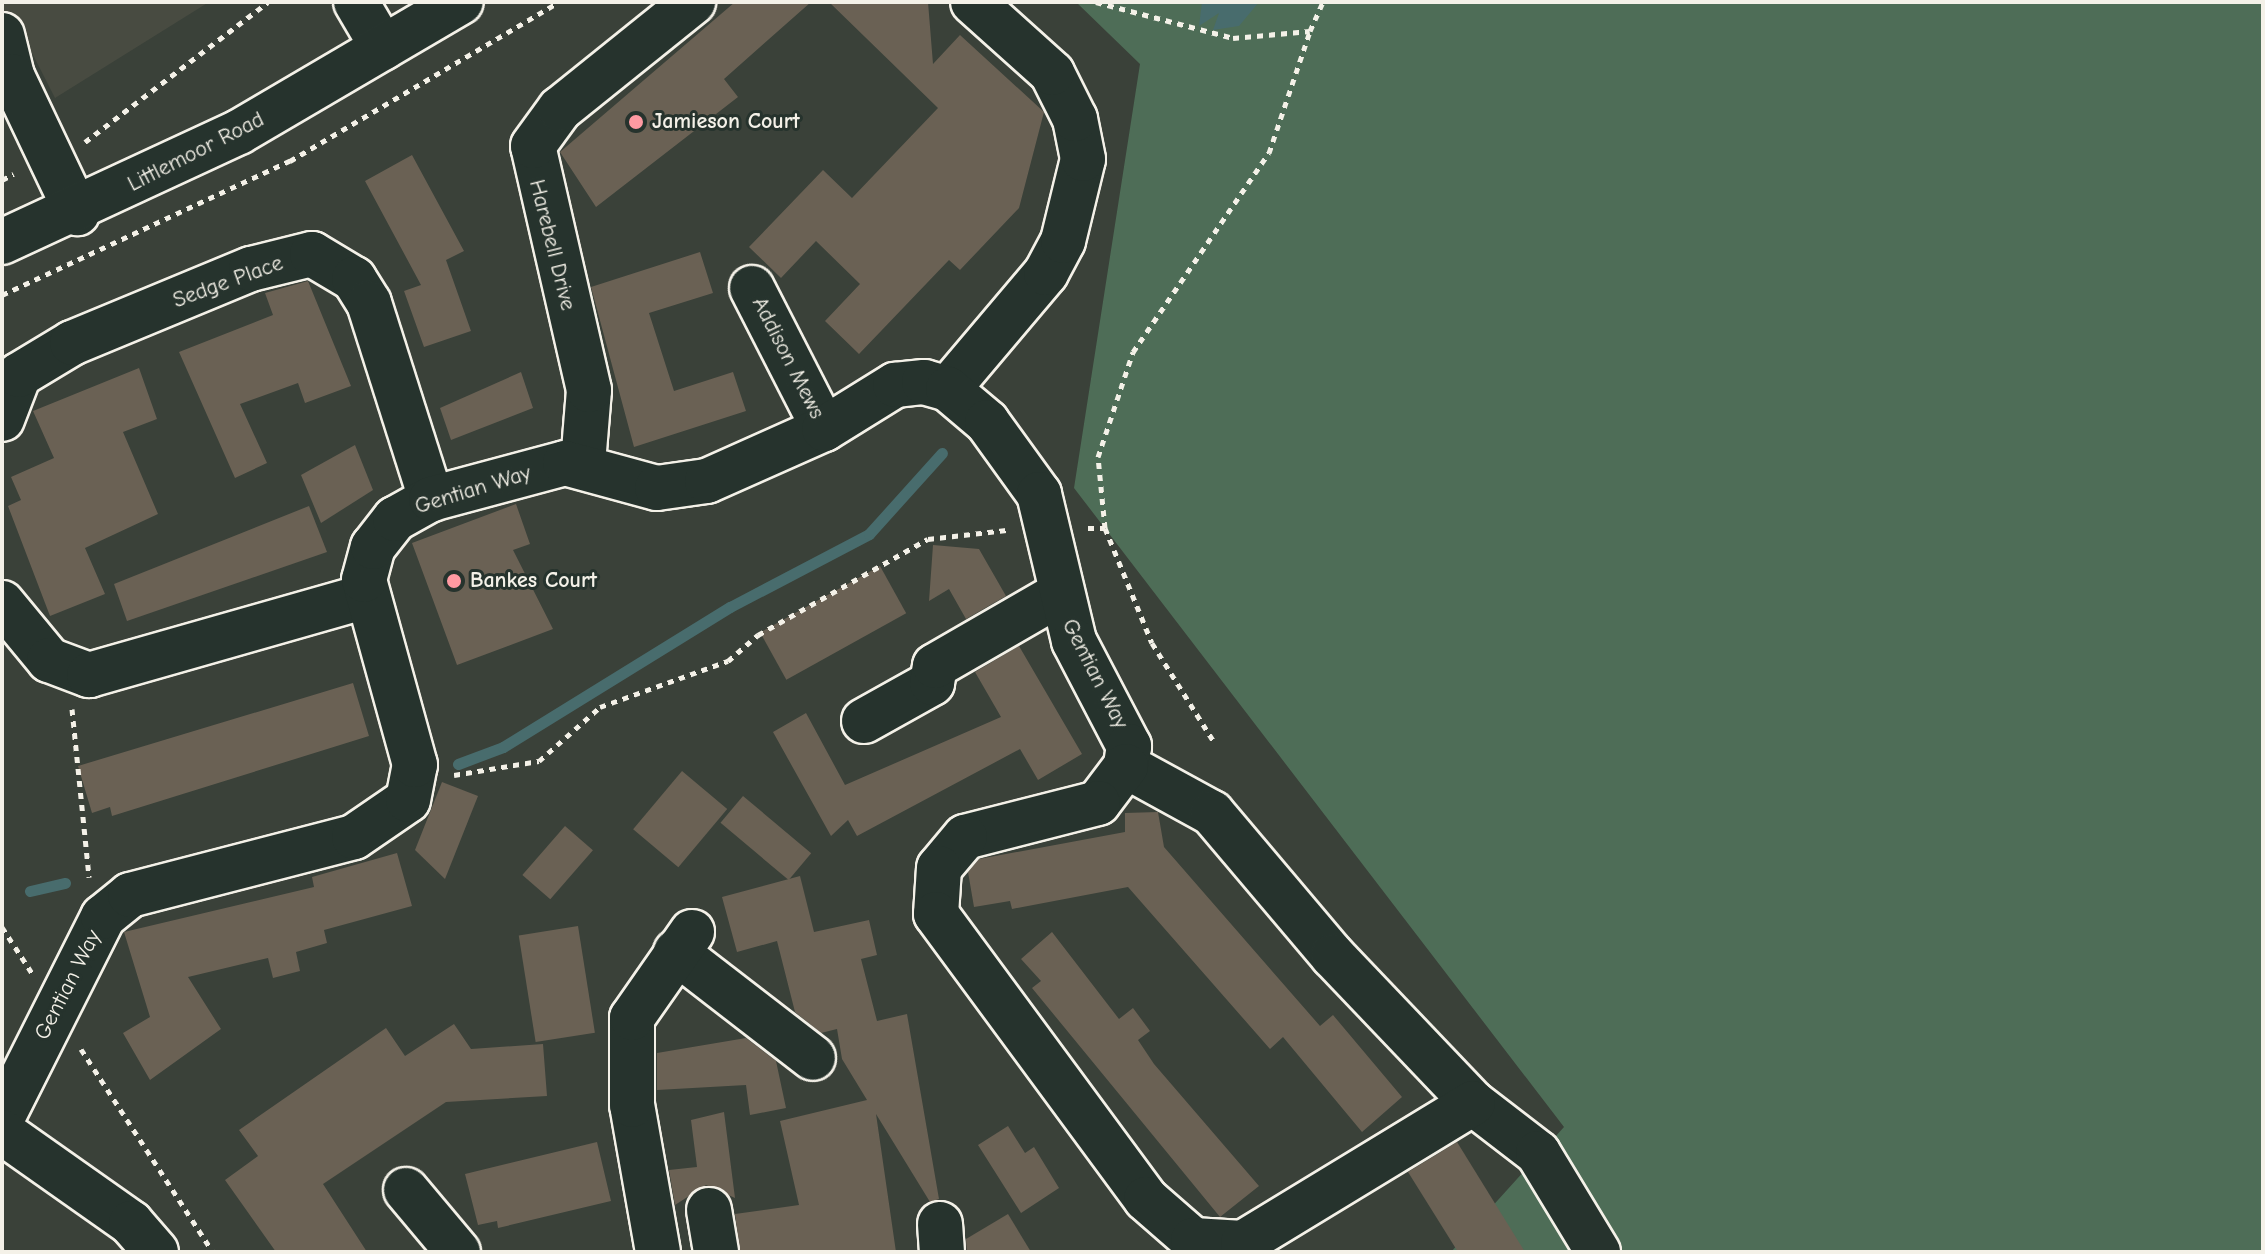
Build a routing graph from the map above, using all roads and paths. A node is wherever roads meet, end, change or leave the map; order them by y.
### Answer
1 (268, 2) edge
2 (356, 2) edge
3 (461, 2) edge
4 (693, 2) edge
5 (973, 2) edge
6 (1096, 2) edge
7 (1323, 2) edge
8 (1310, 31) junction
9 (2, 35) edge
10 (383, 48) junction
11 (50, 157) junction
12 (77, 213) junction
13 (2, 242) edge
14 (752, 288) dead end
15 (948, 389) junction
16 (2, 419) edge
17 (824, 429) junction
18 (583, 463) junction
19 (431, 499) junction
20 (1046, 527) junction
21 (1105, 528) junction
22 (1058, 595) junction
23 (366, 596) junction
24 (2, 603) edge
25 (77, 673) junction
26 (864, 721) dead end
27 (1214, 742) dead end
28 (1126, 766) junction
29 (417, 775) junction
30 (103, 917) junction
31 (2, 927) edge
32 (55, 1010) junction
33 (813, 1058) dead end
34 (1473, 1103) junction
35 (2, 1118) edge
36 (2, 1132) edge
37 (406, 1190) dead end
38 (709, 1210) dead end
39 (653, 1251) edge
40 (156, 1252) edge
41 (213, 1252) edge
42 (458, 1252) edge
43 (716, 1252) edge
44 (1598, 1252) edge

1 - 11 path
2 - 10 street
3 - 10 street, Littlemoor Road
4 - 18 street, Harebell Drive
5 - 15 street
6 - 8 path
7 - 8 path
8 - 21 path
9 - 11 street
10 - 12 street, Littlemoor Road
11 - 12 street
12 - 13 street, Littlemoor Road
14 - 17 street, Addison Mews
15 - 17 street
15 - 20 street, Gentian Way
16 - 19 street, Sedge Place
17 - 18 street
18 - 19 street, Gentian Way
19 - 23 street, Gentian Way
20 - 21 path
20 - 22 street, Gentian Way
20 - 29 path
21 - 27 path
22 - 26 street
22 - 28 street, Gentian Way
23 - 25 street
23 - 29 street, Gentian Way
24 - 25 street
25 - 30 path
28 - 34 street
28 - 34 street
29 - 30 street, Gentian Way
30 - 32 street, Gentian Way
31 - 32 path
32 - 35 street, Gentian Way
32 - 41 path
33 - 39 street
34 - 44 street
36 - 40 street
37 - 42 street
38 - 43 street

